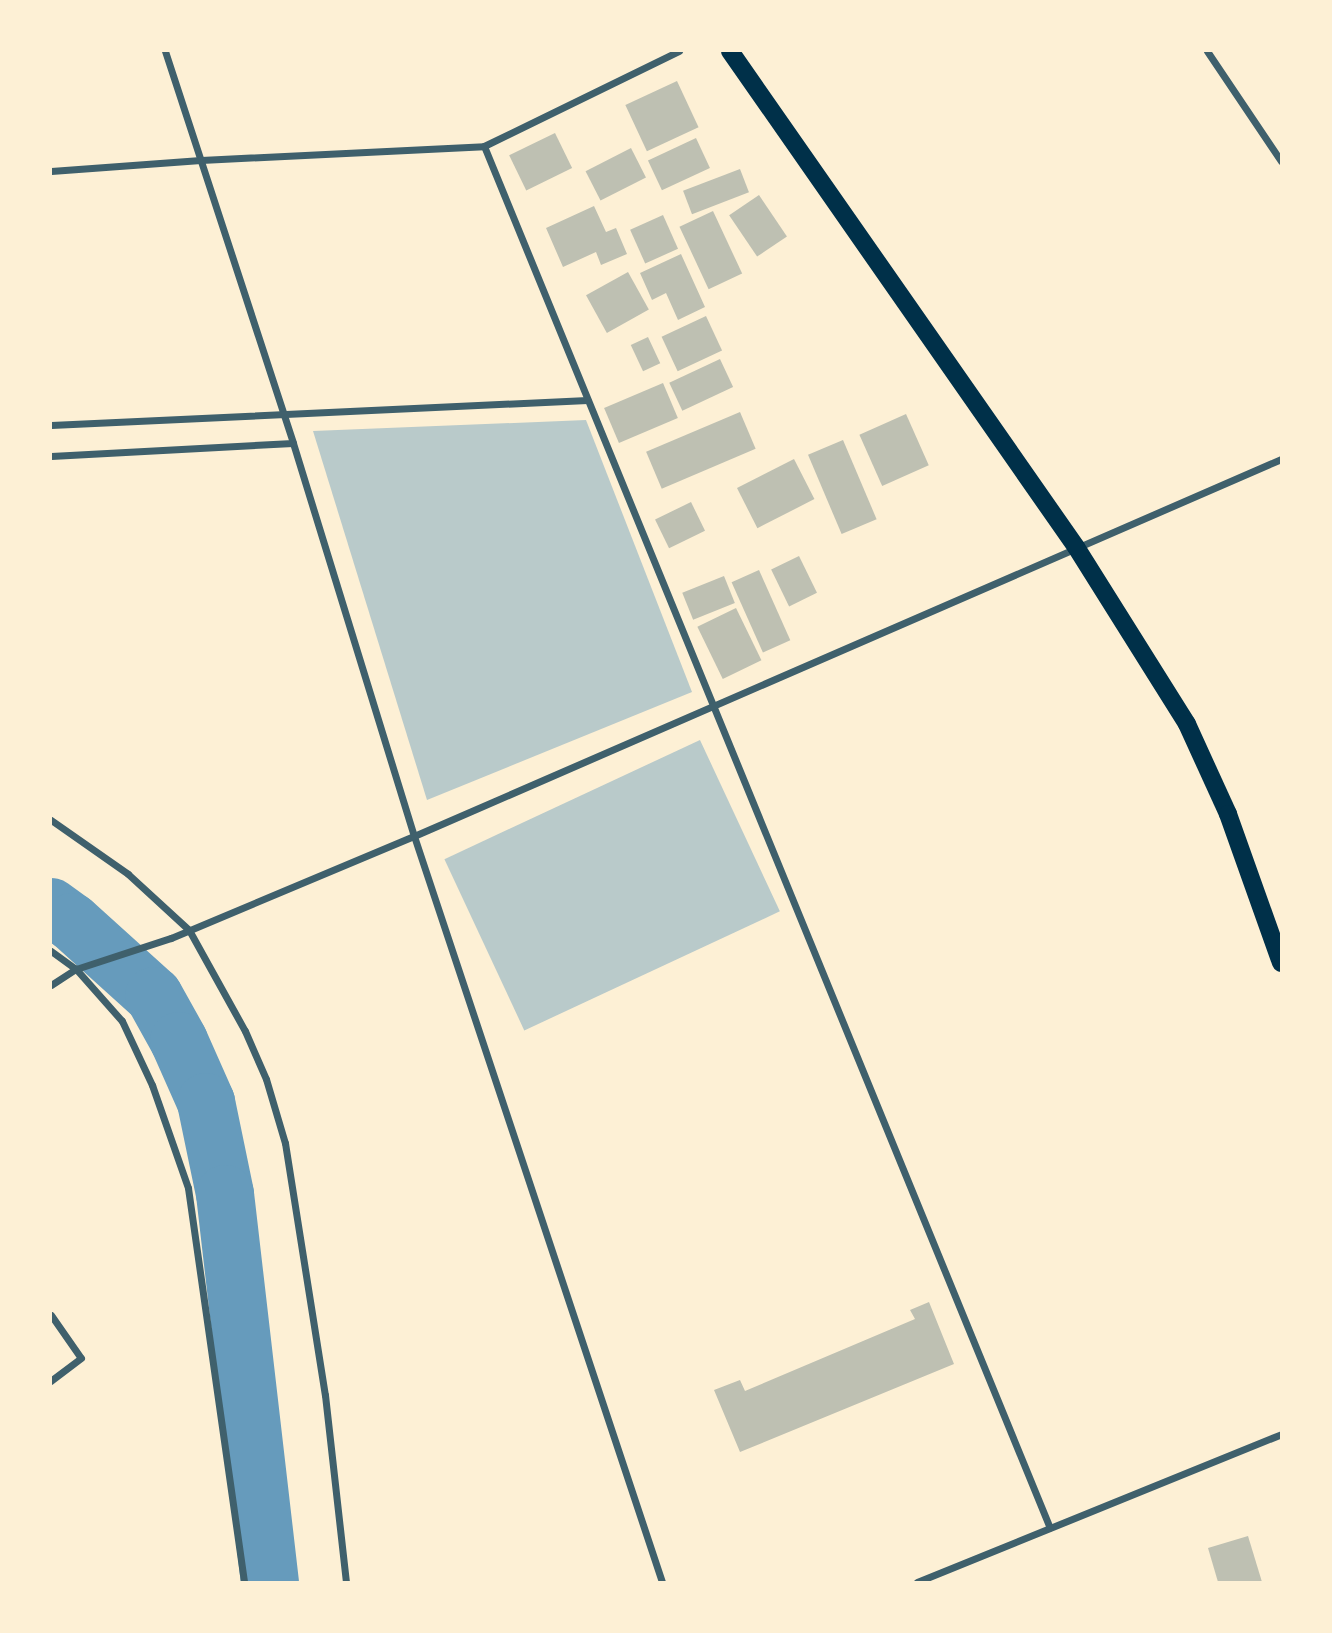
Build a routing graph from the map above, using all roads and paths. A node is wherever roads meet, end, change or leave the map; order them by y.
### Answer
1 (165, 51) edge
2 (679, 51) edge
3 (730, 51) edge
4 (1207, 51) edge
5 (484, 146) junction
6 (1281, 159) edge
7 (201, 160) junction
8 (51, 171) edge
9 (587, 400) junction
10 (283, 412) junction
11 (51, 425) edge
12 (293, 443) junction
13 (51, 456) edge
14 (1281, 459) edge
15 (1076, 547) junction
16 (712, 704) junction
17 (51, 820) edge
18 (414, 836) junction
19 (189, 930) junction
20 (51, 951) edge
21 (1281, 963) edge
22 (76, 969) junction
23 (51, 985) edge
24 (51, 1315) edge
25 (51, 1381) edge
26 (1281, 1434) edge
27 (1050, 1528) junction
28 (244, 1582) edge
29 (346, 1582) edge
30 (662, 1582) edge
31 (918, 1582) edge

1 - 7 street
2 - 5 street
3 - 15 main road
4 - 6 street
5 - 7 street
5 - 9 street
7 - 8 street
7 - 10 street
9 - 10 street
9 - 16 street
10 - 11 street
10 - 12 street
12 - 13 street
12 - 18 street
14 - 15 street
15 - 16 street
15 - 21 main road
16 - 18 street
16 - 27 street
17 - 19 street
18 - 19 street
18 - 30 street
19 - 22 street
19 - 29 street
20 - 22 street
22 - 23 street
22 - 28 street
24 - 25 street
26 - 27 street
27 - 31 street

